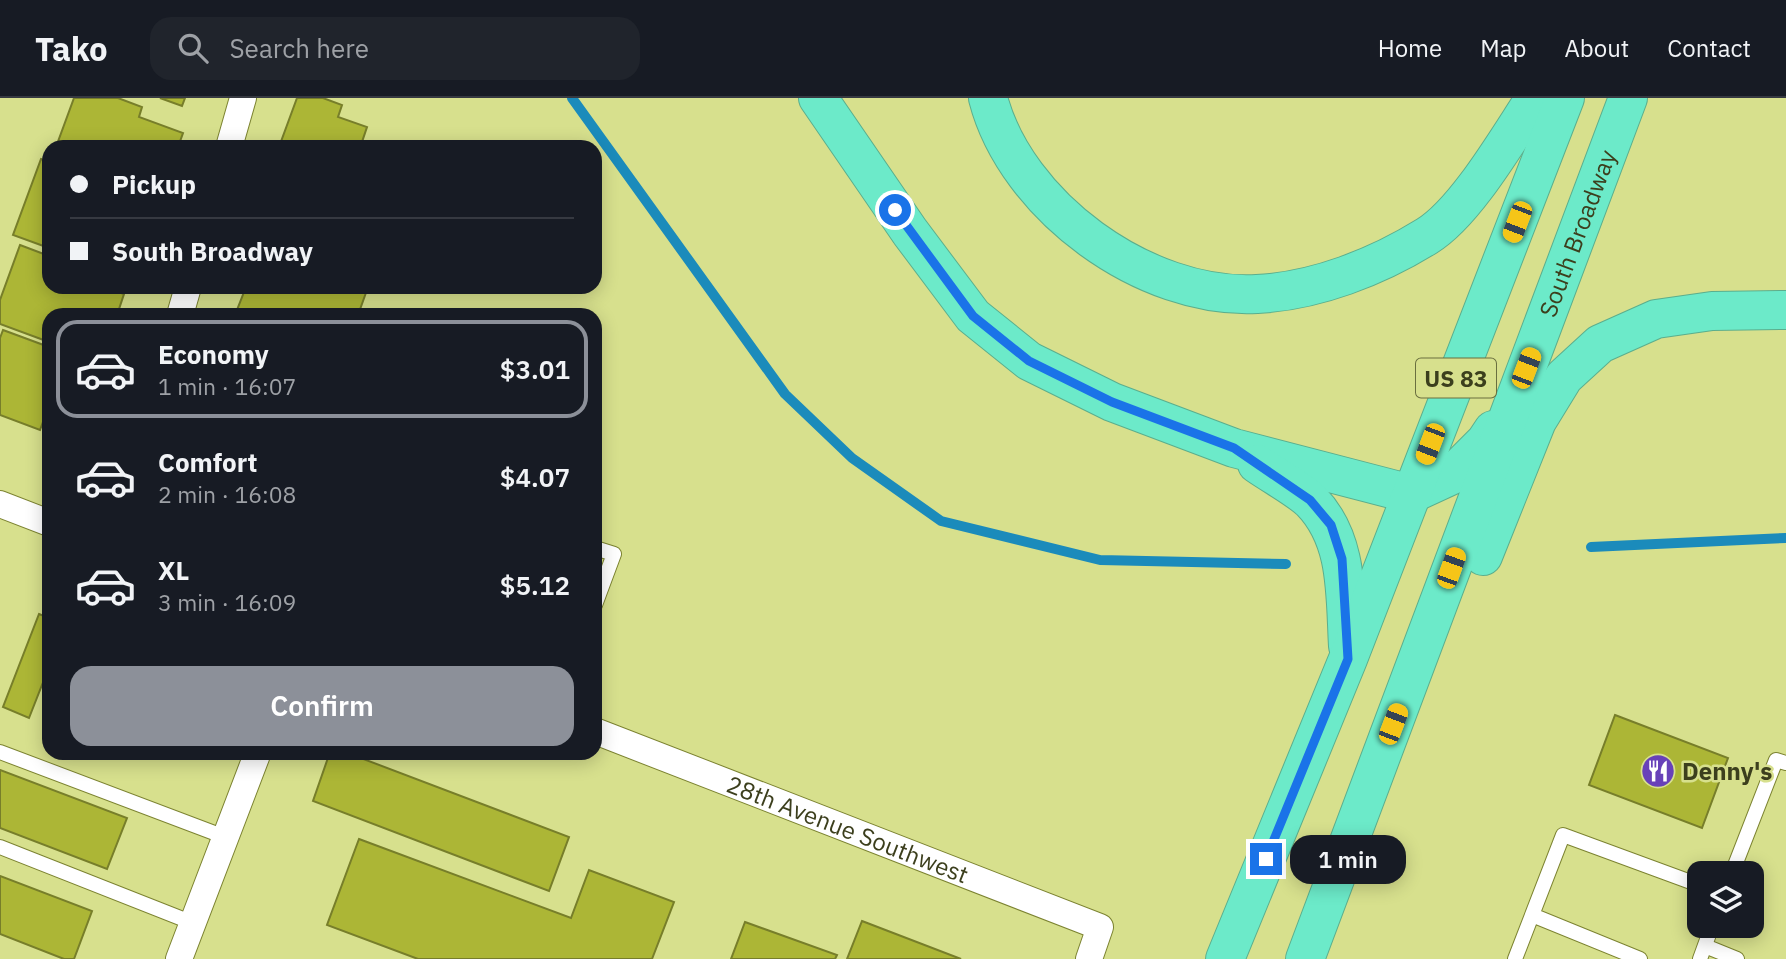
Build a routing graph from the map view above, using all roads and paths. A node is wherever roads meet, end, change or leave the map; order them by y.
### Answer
1 (243, 98) edge
2 (818, 98) edge
3 (988, 98) edge
4 (1535, 98) edge
5 (1565, 98) edge
6 (1629, 98) edge
7 (231, 140) edge
8 (1786, 310) edge
9 (1517, 392) junction
10 (1234, 448) junction
11 (1411, 494) junction
12 (0, 504) edge
13 (42, 520) edge
14 (602, 550) edge
15 (602, 587) edge
16 (1348, 659) junction
17 (602, 734) edge
18 (0, 752) edge
19 (255, 760) edge
20 (1786, 763) edge
21 (225, 837) junction
22 (0, 847) edge
23 (1737, 861) edge
24 (1687, 881) edge
25 (1532, 915) junction
26 (194, 923) junction
27 (1702, 953) edge
28 (181, 959) edge
29 (1089, 959) edge
30 (1225, 959) edge
31 (1307, 959) edge
32 (1515, 959) edge
33 (1640, 959) edge
34 (1737, 959) edge

1 - 7 street
2 - 10 highway
3 - 4 highway
5 - 11 highway, US 83
6 - 9 highway, South Broadway / US 83
8 - 31 highway
9 - 11 highway
9 - 31 highway, South Broadway / US 83
10 - 11 highway
10 - 16 highway
11 - 16 highway, US 83
12 - 13 street
14 - 15 lane
16 - 30 highway, US 83
17 - 29 street, 28th Avenue Southwest
18 - 21 lane
19 - 21 street
20 - 23 lane
21 - 26 street
22 - 26 lane
24 - 25 lane
25 - 32 lane
25 - 33 lane
26 - 28 street
27 - 34 lane

